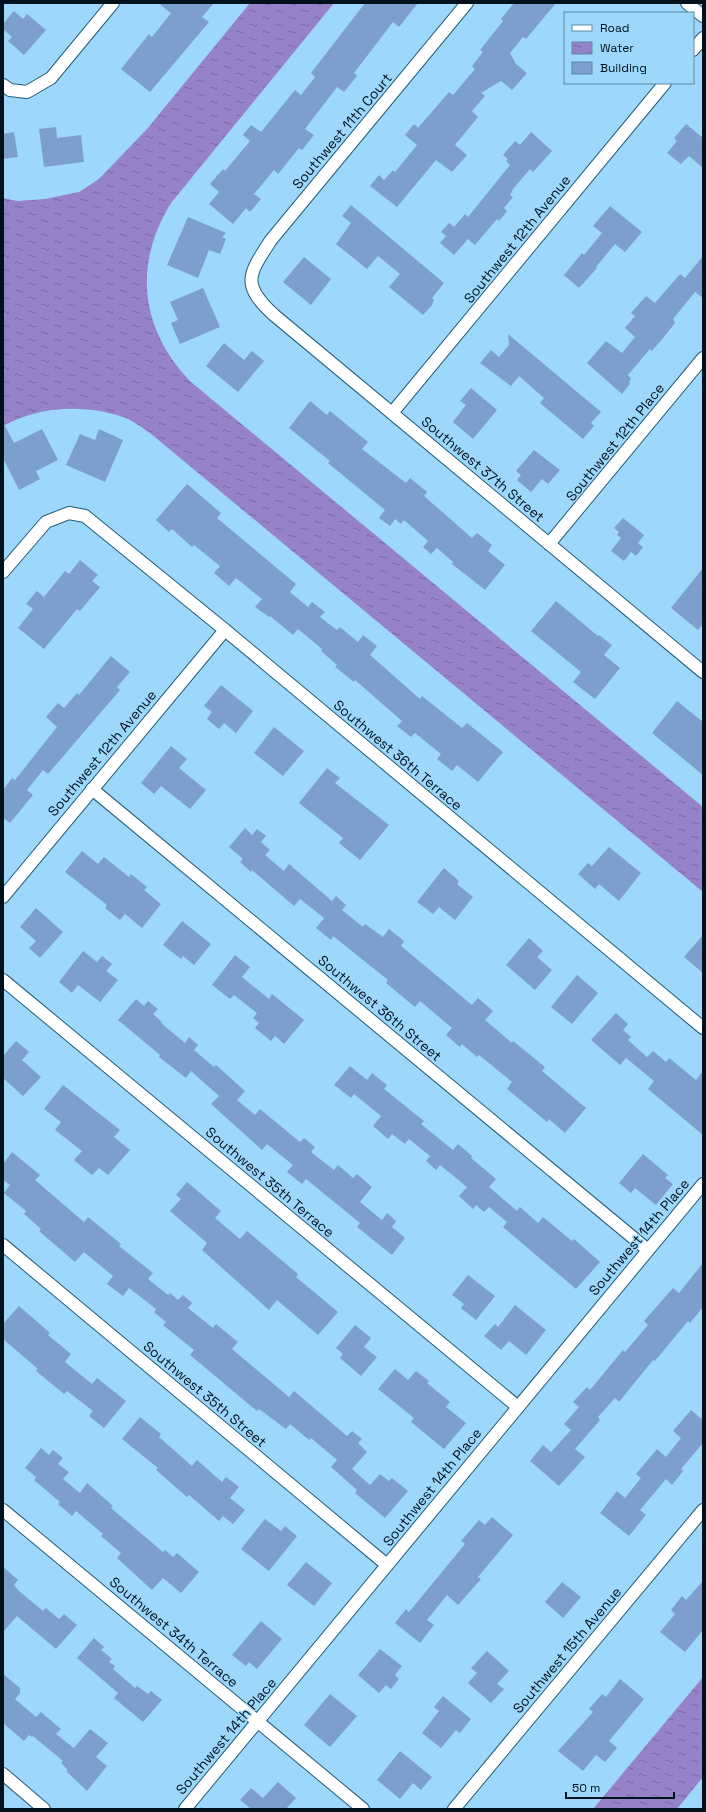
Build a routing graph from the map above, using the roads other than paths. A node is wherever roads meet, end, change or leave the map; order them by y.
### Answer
1 (113, 3) edge
2 (467, 3) edge
3 (687, 3) edge
4 (703, 16) edge
5 (703, 38) edge
6 (694, 49) edge
7 (664, 84) edge
8 (3, 85) edge
9 (250, 284) joint
10 (703, 358) edge
11 (392, 413) junction
12 (549, 544) junction
13 (3, 572) edge
14 (225, 630) junction
15 (703, 672) edge
16 (92, 789) junction
17 (3, 897) edge
18 (3, 980) edge
19 (703, 1028) edge
20 (703, 1184) edge
21 (3, 1245) edge
22 (648, 1250) junction
23 (518, 1407) junction
24 (3, 1510) edge
25 (703, 1510) edge
26 (387, 1565) junction
27 (258, 1721) junction
28 (3, 1774) edge
29 (44, 1809) edge
30 (185, 1809) edge
31 (363, 1809) edge
32 (454, 1809) edge

1 - 8 street
2 - 9 street, Southwest 11th Court
3 - 4 street
5 - 6 street
7 - 11 street, Southwest 12th Avenue
9 - 11 street, Southwest 37th Street
10 - 12 street, Southwest 12th Place
11 - 12 street, Southwest 37th Street
12 - 15 street, Southwest 37th Street
13 - 14 street, Southwest 36th Terrace
14 - 16 street, Southwest 12th Avenue
14 - 19 street, Southwest 36th Terrace
16 - 17 street, Southwest 12th Avenue
16 - 22 street, Southwest 36th Street
18 - 23 street, Southwest 35th Terrace
20 - 22 street, Southwest 14th Place
21 - 26 street, Southwest 35th Street
22 - 23 street, Southwest 14th Place
23 - 26 street, Southwest 14th Place
24 - 27 street, Southwest 34th Terrace
25 - 32 street, Southwest 15th Avenue
26 - 27 street, Southwest 14th Place
27 - 30 street, Southwest 14th Place
27 - 31 street, Southwest 34th Terrace
28 - 29 street

